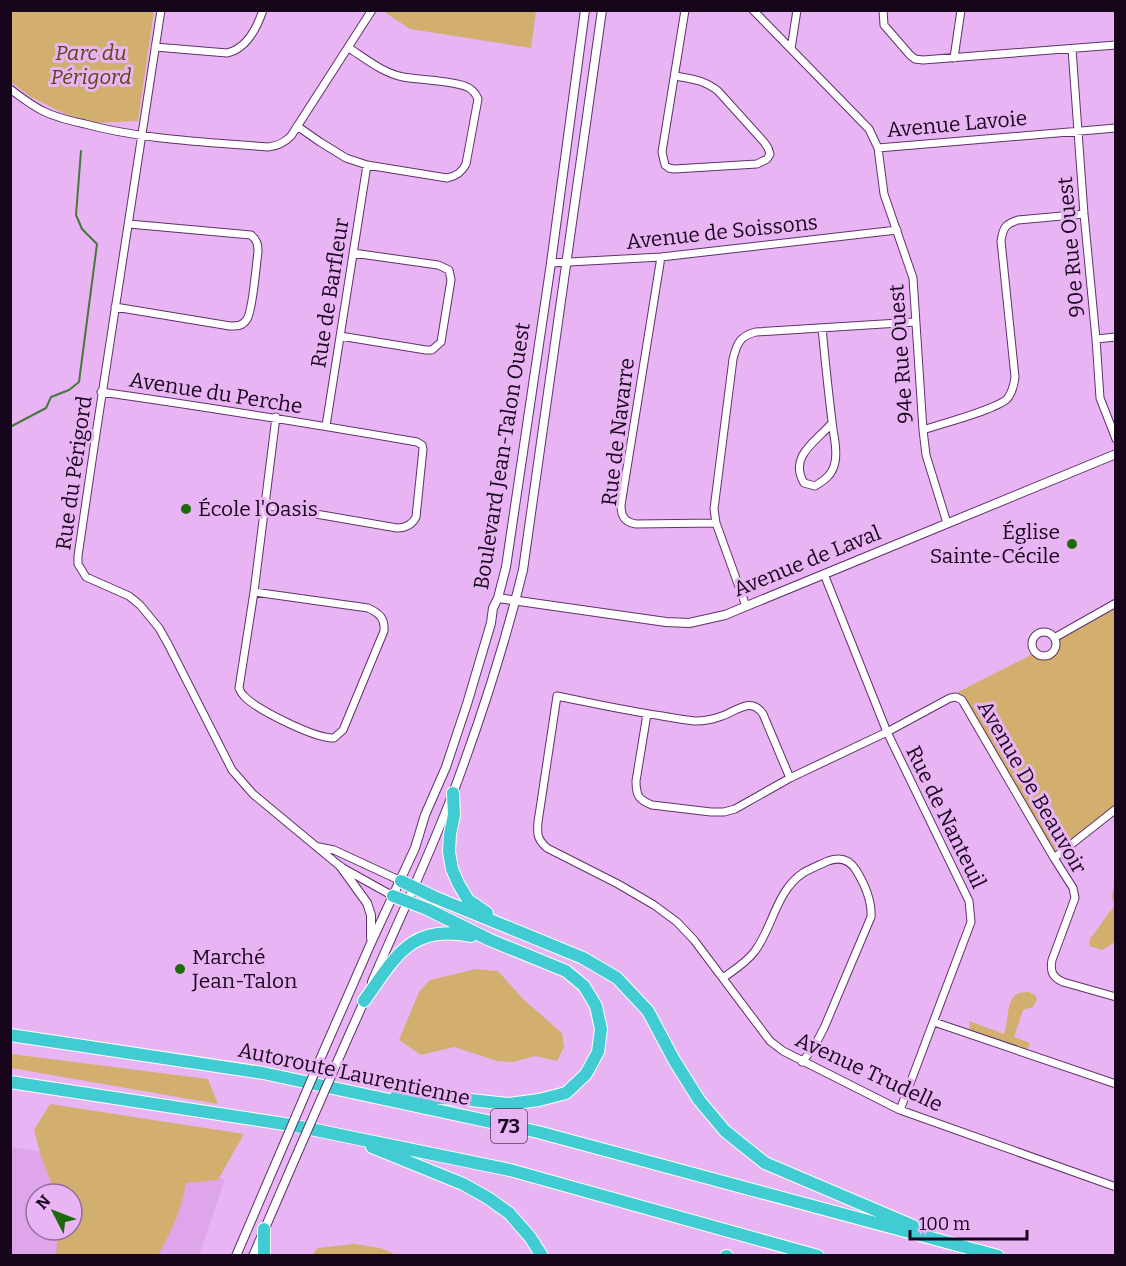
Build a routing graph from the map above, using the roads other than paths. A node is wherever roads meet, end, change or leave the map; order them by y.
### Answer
1 (161, 10) edge
2 (263, 10) edge
3 (372, 10) edge
4 (585, 10) edge
5 (602, 10) edge
6 (686, 10) edge
7 (753, 10) edge
8 (797, 10) edge
9 (882, 10) edge
10 (961, 10) edge
11 (1116, 45) edge
12 (155, 47) junction
13 (349, 48) junction
14 (791, 49) junction
15 (1072, 49) junction
16 (954, 58) junction
17 (675, 76) junction
18 (10, 88) edge
19 (297, 126) junction
20 (1116, 128) edge
21 (1078, 131) junction
22 (142, 136) junction
23 (878, 148) junction
24 (367, 165) junction
25 (1084, 214) junction
26 (129, 224) junction
27 (897, 230) junction
28 (353, 253) junction
29 (660, 257) junction
30 (567, 262) junction
31 (551, 263) junction
32 (115, 307) junction
33 (915, 322) junction
34 (822, 328) junction
35 (340, 336) junction
36 (1116, 337) edge
37 (1096, 339) junction
38 (101, 392) junction
39 (276, 417) junction
40 (832, 423) junction
41 (326, 426) junction
42 (922, 430) junction
43 (1116, 439) edge
44 (1116, 454) edge
45 (264, 505) junction
46 (716, 523) junction
47 (947, 523) junction
48 (824, 574) junction
49 (254, 592) junction
50 (498, 598) junction
51 (515, 600) junction
52 (1116, 603) edge
53 (746, 606) junction
54 (1054, 638) dead end
55 (647, 714) junction
56 (886, 732) junction
57 (790, 778) junction
58 (453, 794) junction
59 (1116, 809) edge
60 (316, 846) junction
61 (1053, 858) junction
62 (340, 867) junction
63 (400, 881) junction
64 (413, 888) junction
65 (393, 897) junction
66 (407, 902) junction
67 (511, 928) junction
68 (490, 940) junction
69 (371, 943) junction
70 (723, 978) junction
71 (1116, 997) edge
72 (364, 1001) junction
73 (934, 1022) junction
74 (10, 1035) edge
75 (802, 1062) junction
76 (10, 1082) edge
77 (1116, 1084) edge
78 (361, 1094) junction
79 (900, 1110) junction
80 (343, 1136) junction
81 (1116, 1187) edge
82 (264, 1229) junction
83 (952, 1243) junction
84 (236, 1256) edge
85 (253, 1256) edge
86 (264, 1256) edge
87 (542, 1256) edge
88 (818, 1256) edge
89 (998, 1256) edge

1 - 12 street, Rue du Périgord
2 - 12 street
3 - 13 street
4 - 31 street, Boulevard Jean-Talon Ouest
5 - 30 street, Boulevard Jean-Talon Ouest
6 - 17 street
7 - 14 street, Avenue Lavoie
8 - 14 street
9 - 16 street
10 - 16 street
11 - 15 street
12 - 22 street, Rue du Périgord
13 - 19 street
13 - 24 street
14 - 23 street, Avenue Lavoie
15 - 16 street
15 - 21 street, 90e Rue Ouest
17 - 17 street
18 - 22 street
19 - 22 street
19 - 24 street
20 - 21 street, Avenue Lavoie
21 - 23 street, Avenue Lavoie
21 - 25 street, 90e Rue Ouest
22 - 26 street, Rue du Périgord
23 - 27 street, 94e Rue Ouest
24 - 28 street, Rue de Barfleur
25 - 37 street, 90e Rue Ouest
25 - 42 street
26 - 32 street, Rue du Périgord
26 - 32 street
27 - 29 street, Avenue de Soissons
27 - 33 street, 94e Rue Ouest
28 - 35 street, Rue de Barfleur
28 - 35 street
29 - 30 street, Avenue de Soissons
29 - 46 street, Rue de Navarre
30 - 31 street, Avenue de Soissons
30 - 51 street, Boulevard Jean-Talon Ouest
31 - 50 street, Boulevard Jean-Talon Ouest
32 - 38 street, Rue du Périgord
33 - 34 street
33 - 42 street, 94e Rue Ouest
34 - 40 street
34 - 46 street
35 - 41 street, Rue de Barfleur
36 - 37 street
37 - 43 street, 90e Rue Ouest
38 - 39 street, Avenue du Perche
38 - 60 street, Rue du Périgord
39 - 41 street, Avenue du Perche
39 - 45 street
40 - 40 street
41 - 45 street, Avenue du Perche
42 - 47 street, 94e Rue Ouest
44 - 47 street, Avenue de Laval
45 - 49 street
46 - 53 street
47 - 48 street, Avenue de Laval
48 - 53 street, Avenue de Laval
48 - 56 street, Rue de Nanteuil
49 - 49 street
50 - 51 street, Avenue de Laval
50 - 63 street, Boulevard Jean-Talon Ouest
51 - 53 street, Avenue de Laval
51 - 58 street, Boulevard Jean-Talon Ouest
52 - 54 street
55 - 57 street
55 - 57 street
55 - 70 street, Avenue Trudelle
56 - 57 street
56 - 61 street, Avenue De Beauvoir
56 - 73 street, Rue de Nanteuil
58 - 64 street, Boulevard Jean-Talon Ouest
58 - 67 highway
59 - 61 street
60 - 62 street, Rue du Périgord
60 - 63 street, Rue du Périgord
61 - 71 street, Avenue De Beauvoir
62 - 65 street, Rue du Périgord
62 - 69 street
63 - 64 highway
63 - 65 street, Boulevard Jean-Talon Ouest
64 - 66 street, Boulevard Jean-Talon Ouest
64 - 67 highway
65 - 66 highway
65 - 69 street, Boulevard Jean-Talon Ouest
66 - 68 highway
66 - 72 street, Boulevard Jean-Talon Ouest
67 - 83 highway
68 - 72 highway
68 - 78 highway
69 - 84 street, Boulevard Jean-Talon Ouest, bridge
70 - 75 street, Avenue Trudelle
70 - 75 street
72 - 82 street, Boulevard Jean-Talon Ouest, bridge
73 - 77 street
73 - 79 street, Rue de Nanteuil
74 - 78 highway, Autoroute Laurentienne / 73
75 - 79 street, Avenue Trudelle
76 - 80 highway, 73
78 - 83 highway, Autoroute Laurentienne / 73
79 - 81 street, Avenue Trudelle
80 - 87 highway
80 - 88 highway, 73
82 - 85 street, Boulevard Jean-Talon Ouest
82 - 86 highway
83 - 89 highway, Autoroute Laurentienne / 73

